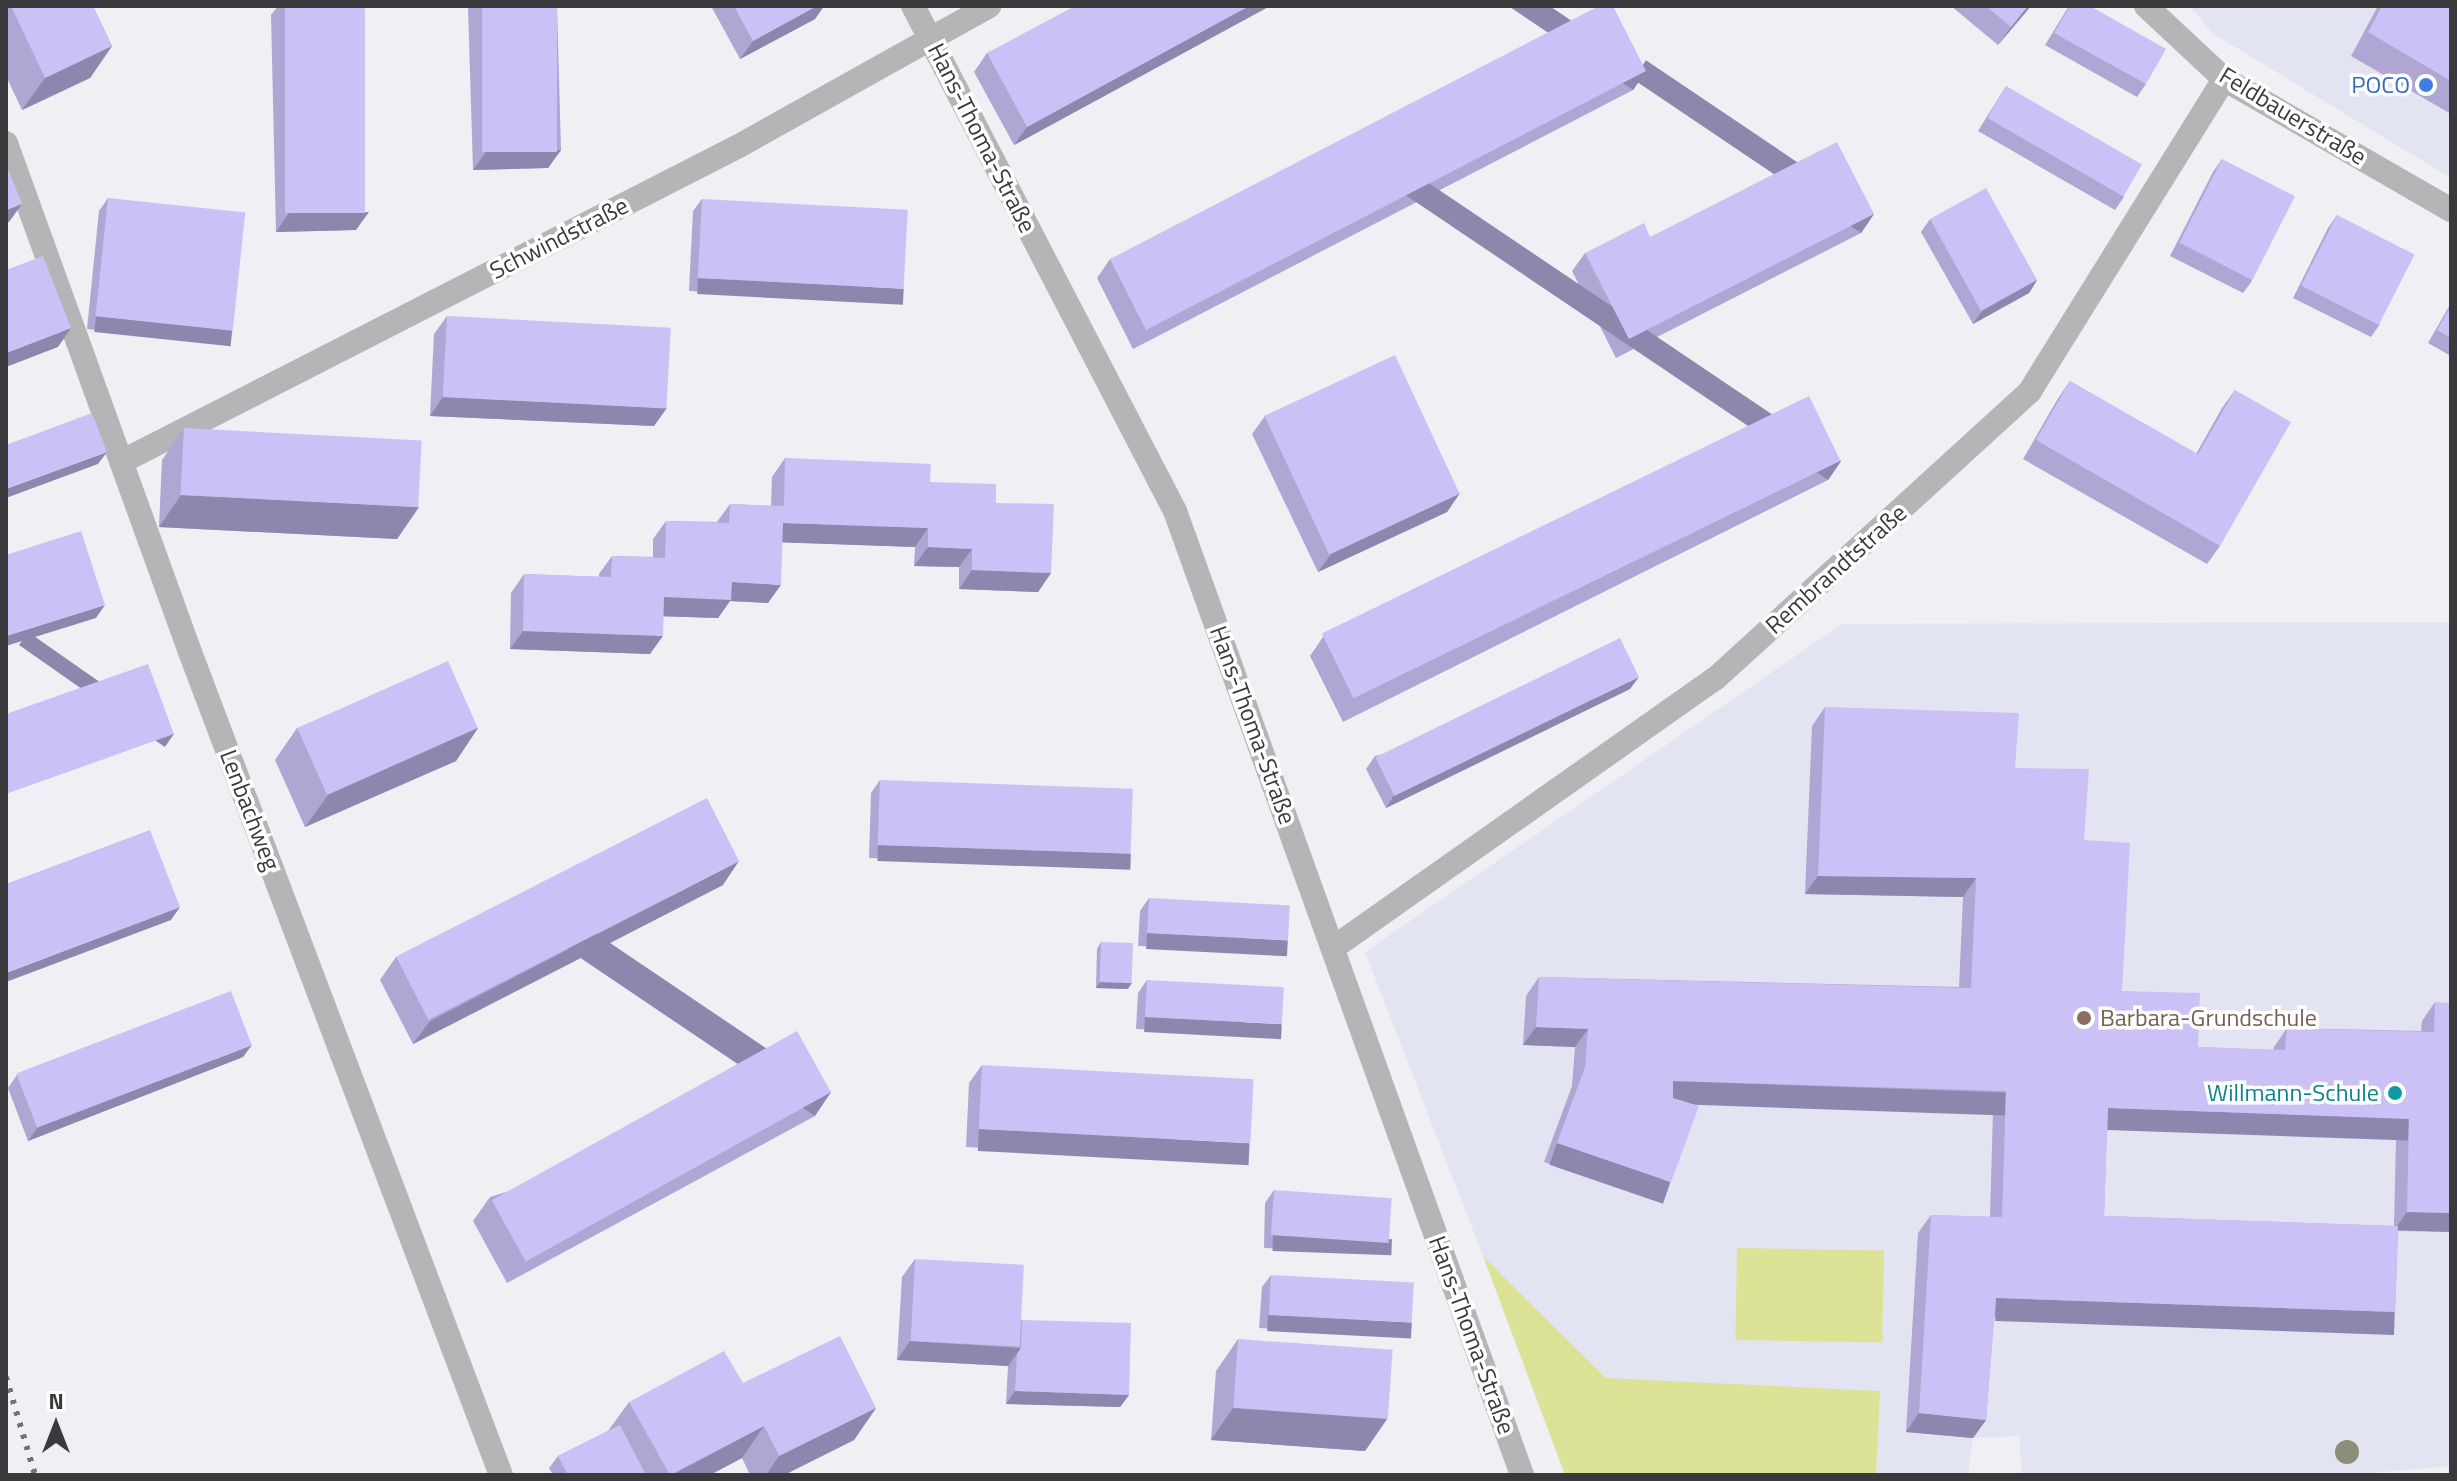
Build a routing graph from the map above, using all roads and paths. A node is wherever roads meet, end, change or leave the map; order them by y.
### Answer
1 (913, 6) edge
2 (989, 6) edge
3 (2146, 6) edge
4 (930, 38) junction
5 (2224, 79) junction
6 (6, 143) edge
7 (2451, 210) edge
8 (123, 461) junction
9 (1333, 948) junction
10 (501, 1475) edge
11 (1522, 1475) edge

1 - 4 street, Hans-Thoma-Straße
2 - 4 street, Schwindstraße
3 - 5 street, Feldbauerstraße
4 - 8 street, Schwindstraße
4 - 9 street, Hans-Thoma-Straße
5 - 7 street, Feldbauerstraße
5 - 9 street, Rembrandtstraße
6 - 8 street, Lenbachweg
8 - 10 street, Lenbachweg
9 - 11 street, Hans-Thoma-Straße

